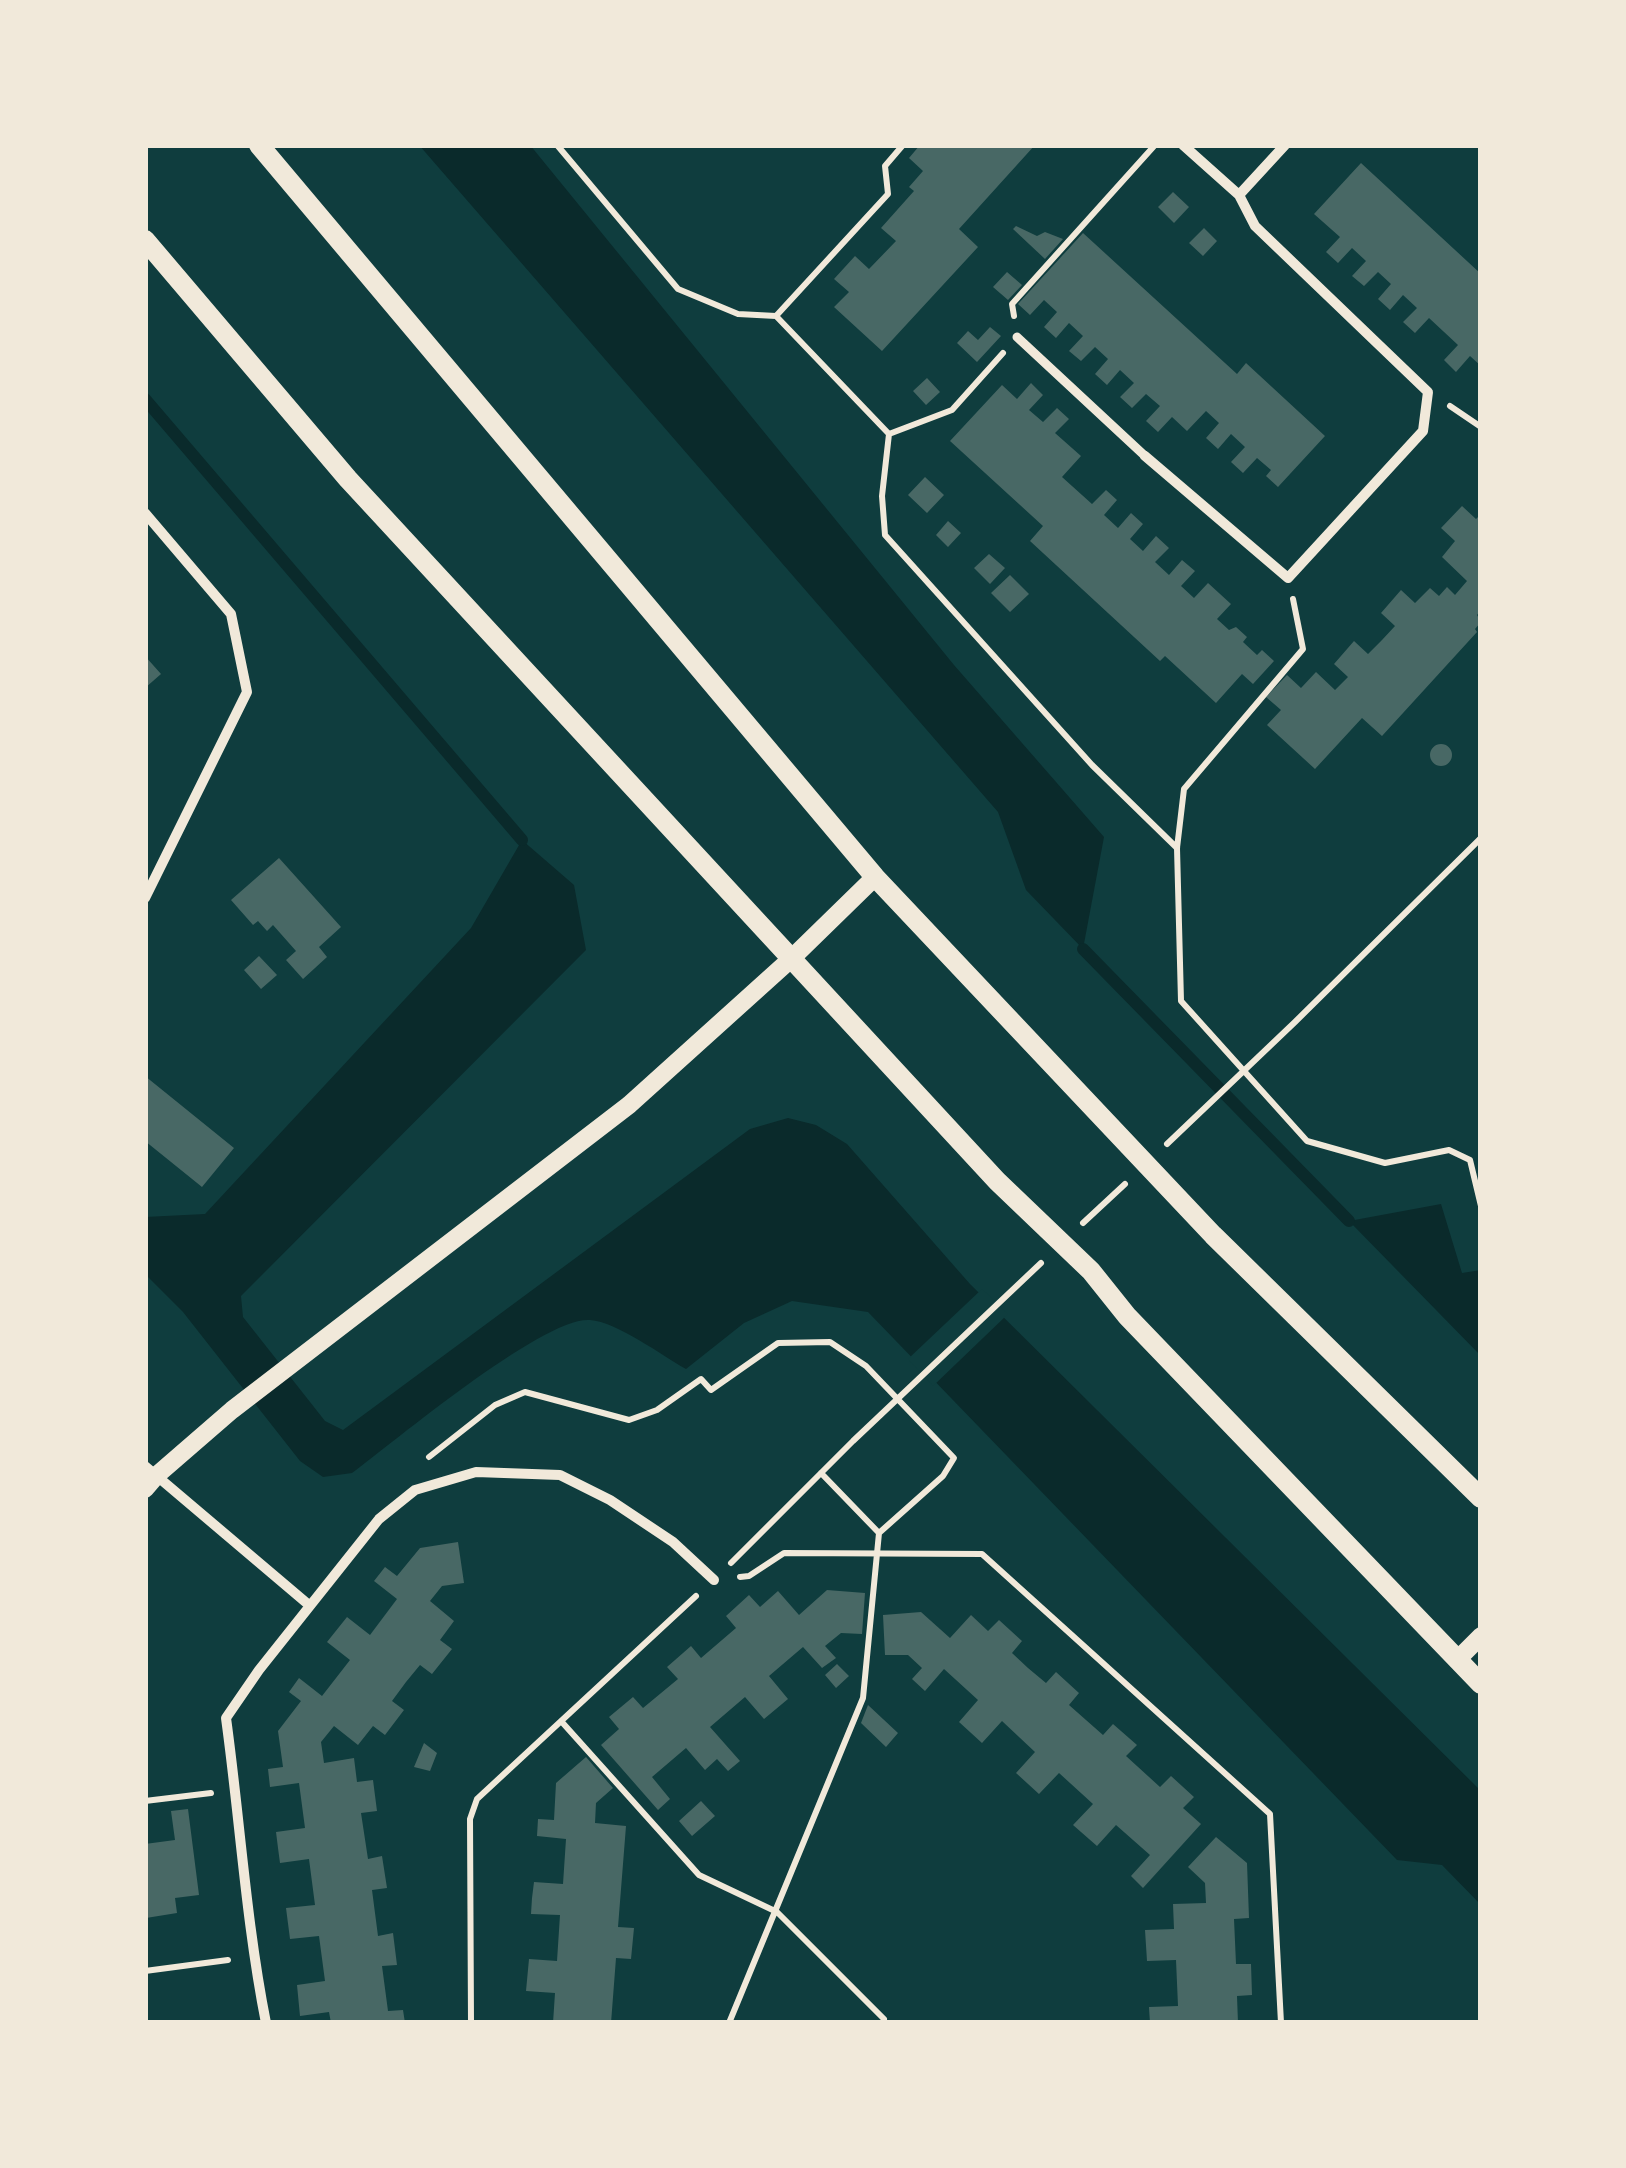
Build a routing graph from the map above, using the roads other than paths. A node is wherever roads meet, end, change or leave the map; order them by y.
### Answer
1 (259, 145) edge
2 (1184, 145) edge
3 (1286, 145) edge
4 (1239, 195) junction
5 (145, 240) edge
6 (1017, 336) road end
7 (1146, 456) joint
8 (145, 513) edge
9 (875, 876) junction
10 (145, 898) edge
11 (792, 958) junction
12 (149, 1477) edge
13 (1481, 1498) edge
14 (714, 1580) road end
15 (309, 1606) junction
16 (1481, 1636) edge
17 (1457, 1660) junction
18 (1481, 1684) edge
19 (266, 2023) edge

1 - 9 main road
2 - 4 street
3 - 4 street
4 - 7 street
5 - 11 main road
6 - 7 street
8 - 10 street
9 - 11 street
9 - 13 main road
11 - 12 street
11 - 17 main road
12 - 15 street
14 - 15 street
15 - 19 street
16 - 17 street
17 - 18 main road

